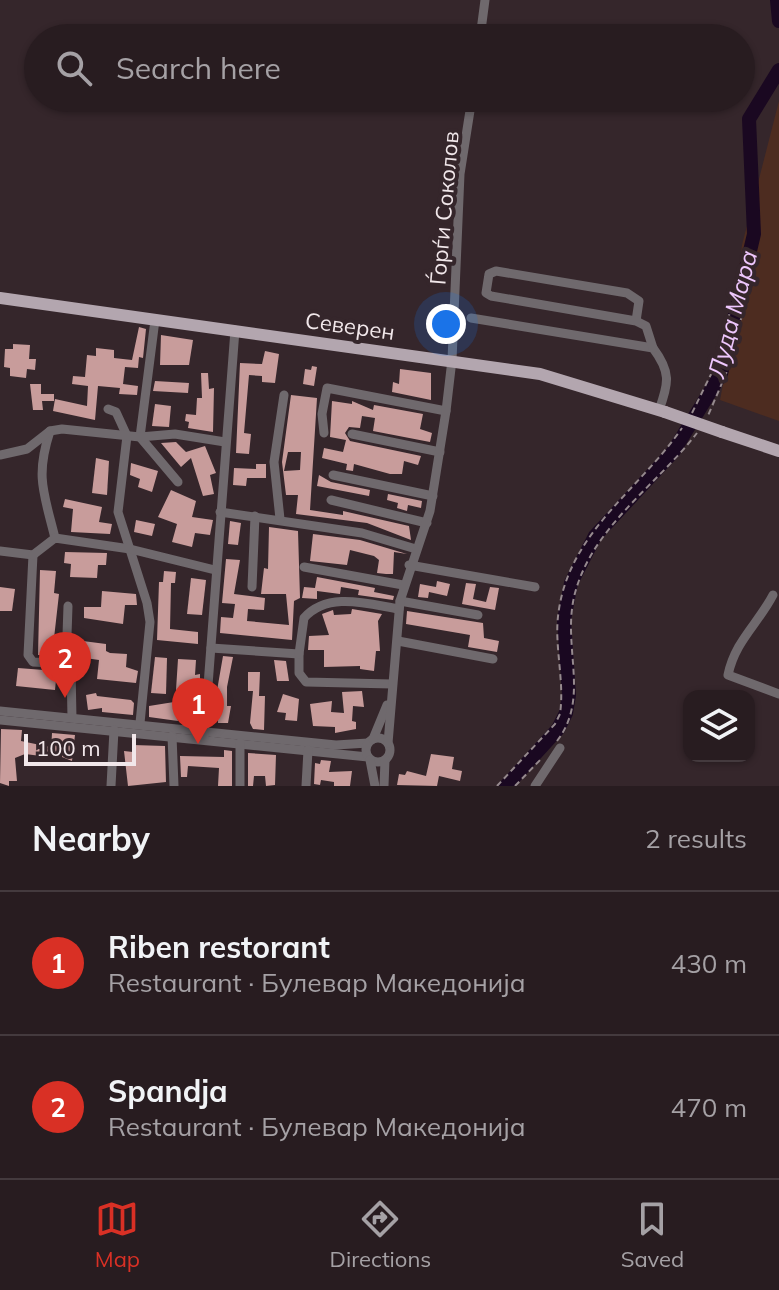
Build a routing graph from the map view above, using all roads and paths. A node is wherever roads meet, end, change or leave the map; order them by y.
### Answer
1 (485, 0) edge
2 (482, 24) edge
3 (470, 112) edge
4 (0, 298) edge
5 (471, 318) dead end
6 (155, 320) junction
7 (636, 321) junction
8 (235, 330) junction
9 (653, 348) junction
10 (452, 360) junction
11 (284, 395) dead end
12 (108, 409) dead end
13 (446, 411) junction
14 (662, 411) junction
15 (692, 413) dead end
16 (706, 422) dead end
17 (685, 424) dead end
18 (50, 431) junction
19 (324, 433) dead end
20 (697, 433) dead end
21 (352, 434) dead end
22 (127, 436) junction
23 (140, 437) junction
24 (34, 442) junction
25 (225, 442) junction
26 (779, 451) edge
27 (440, 452) junction
28 (0, 455) edge
29 (40, 460) junction
30 (333, 475) dead end
31 (178, 482) dead end
32 (628, 493) junction
33 (433, 496) junction
34 (331, 500) dead end
35 (635, 501) junction
36 (220, 512) junction
37 (255, 516) junction
38 (280, 519) junction
39 (427, 523) junction
40 (55, 538) junction
41 (130, 549) junction
42 (416, 549) junction
43 (0, 551) edge
44 (33, 555) junction
45 (409, 565) junction
46 (304, 567) dead end
47 (215, 570) junction
48 (403, 585) junction
49 (252, 587) dead end
50 (535, 587) dead end
51 (773, 595) dead end
52 (399, 605) junction
53 (68, 606) dead end
54 (478, 615) dead end
55 (398, 641) junction
56 (211, 648) junction
57 (299, 654) junction
58 (493, 659) dead end
59 (66, 664) junction
60 (392, 689) junction
61 (779, 694) edge
62 (0, 711) edge
63 (72, 718) junction
64 (0, 720) edge
65 (140, 723) junction
66 (114, 730) junction
67 (204, 735) junction
68 (172, 736) junction
69 (371, 741) junction
70 (240, 743) junction
71 (388, 743) junction
72 (557, 746) joint
73 (308, 750) junction
74 (547, 754) dead end
75 (369, 759) junction
76 (385, 760) junction
77 (517, 766) junction
78 (526, 775) junction
79 (111, 786) edge
80 (174, 786) edge
81 (240, 786) edge
82 (306, 786) edge
83 (375, 786) edge
84 (384, 786) edge
85 (497, 786) edge
86 (515, 786) edge
87 (535, 786) edge

1 - 2 street
3 - 10 street, Ѓорѓи Соколов
4 - 6 main road, Северен
5 - 9 street
6 - 8 main road, Северен
6 - 23 street
7 - 7 street
7 - 9 street
8 - 10 main road, Северен
8 - 25 street
9 - 14 street
10 - 13 street, Ѓорѓи Соколов
10 - 14 main road, Северен
11 - 38 street
12 - 22 street
13 - 19 street
13 - 27 street, Ѓорѓи Соколов
14 - 26 main road, Северен, bridge
15 - 16 path
17 - 32 path
18 - 22 street
18 - 24 street
18 - 29 street
20 - 35 path
21 - 27 street
22 - 23 street
22 - 41 street
23 - 25 street
23 - 31 street
24 - 28 street
24 - 29 street
25 - 36 street
27 - 33 street, Ѓорѓи Соколов
29 - 40 street
30 - 33 street
32 - 35 path
32 - 77 path
33 - 39 street, Ѓорѓи Соколов
34 - 39 street
35 - 72 path
36 - 37 street
36 - 47 street
37 - 38 street
37 - 49 street
38 - 42 street
39 - 42 street, Ѓорѓи Соколов
40 - 41 street
40 - 44 street
41 - 47 street
41 - 65 street
42 - 45 street, Ѓорѓи Соколов
43 - 44 street
44 - 59 street
45 - 48 street, Ѓорѓи Соколов
45 - 50 street
46 - 48 street
47 - 56 street
48 - 52 street, Ѓорѓи Соколов
51 - 61 street
52 - 54 street
52 - 55 street, Ѓорѓи Соколов
52 - 57 street
53 - 59 street
55 - 58 street
55 - 60 street, Ѓорѓи Соколов
56 - 57 street
56 - 67 street
57 - 60 street
59 - 63 street
60 - 69 street
60 - 71 street
62 - 63 street
63 - 65 street
64 - 66 street
65 - 67 street
66 - 68 street
66 - 79 street
67 - 68 street
67 - 69 street
67 - 70 street
68 - 80 street
69 - 71 street
69 - 75 street
70 - 73 street
70 - 81 street
71 - 76 street
72 - 87 street
73 - 75 street
73 - 82 street
74 - 78 path
75 - 76 street
75 - 83 street
76 - 84 street
77 - 78 path
77 - 85 path
78 - 86 path

